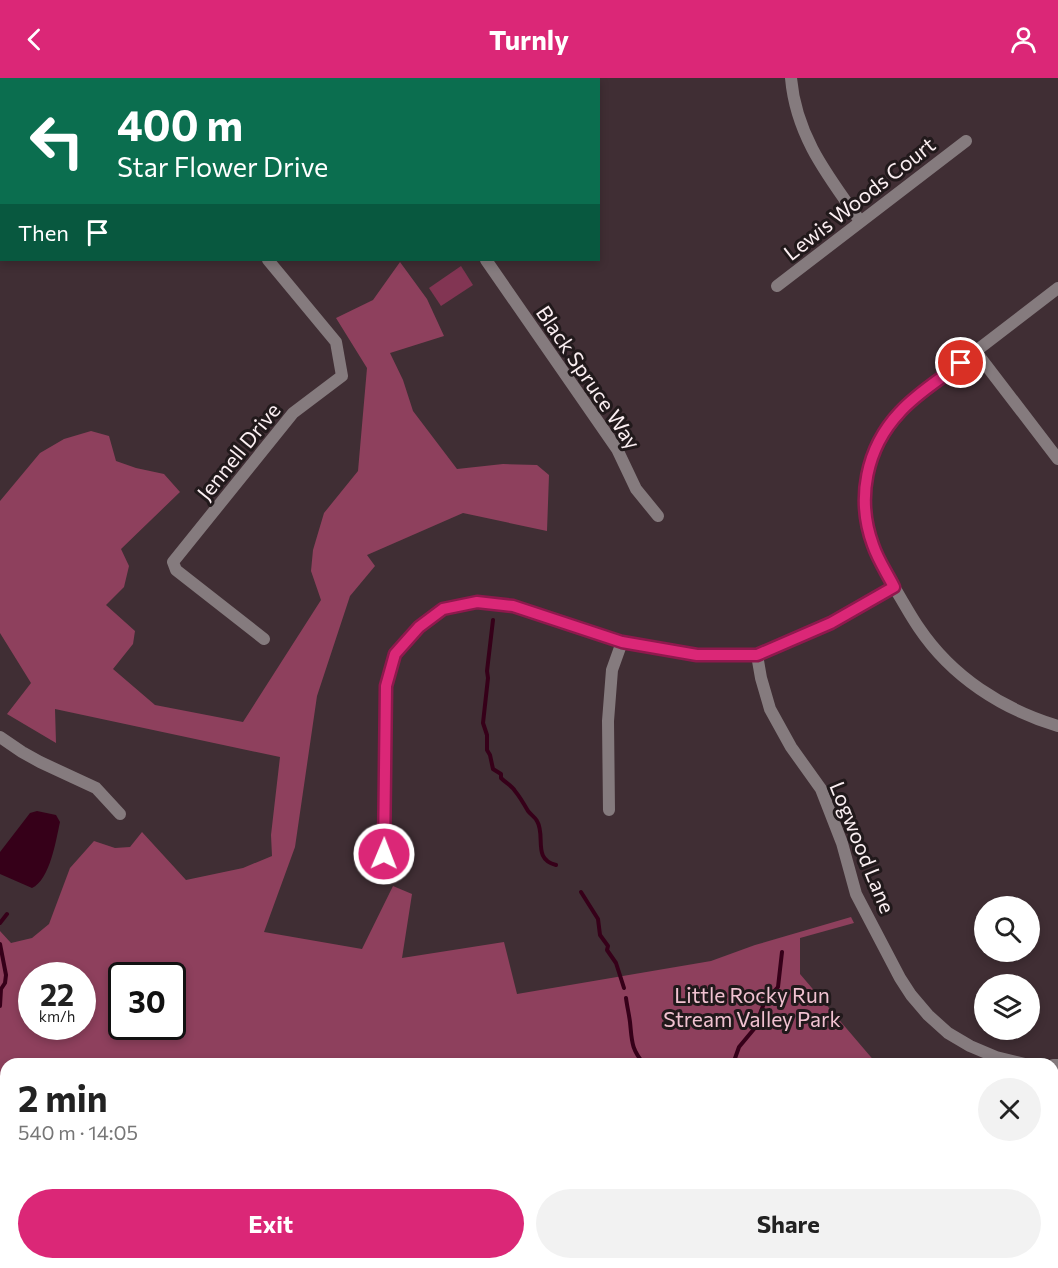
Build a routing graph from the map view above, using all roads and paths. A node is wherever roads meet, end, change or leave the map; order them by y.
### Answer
1 (791, 78) edge
2 (966, 141) dead end
3 (860, 221) junction
4 (269, 261) edge
5 (487, 261) edge
6 (777, 286) dead end
7 (1058, 288) edge
8 (976, 352) junction
9 (1058, 459) edge
10 (658, 516) dead end
11 (894, 587) junction
12 (264, 639) dead end
13 (622, 642) junction
14 (757, 655) junction
15 (1058, 726) edge
16 (0, 737) edge
17 (609, 810) dead end
18 (120, 814) dead end
19 (384, 854) dead end
20 (1000, 1058) edge

1 - 3 street
2 - 3 street, Lewis Woods Court
3 - 6 street, Lewis Woods Court
4 - 12 street, Jennell Drive
5 - 10 street, Black Spruce Way
7 - 8 street
8 - 9 street
8 - 11 street
11 - 14 street
11 - 15 street
13 - 14 street
13 - 17 street
13 - 19 street
14 - 20 street, Logwood Lane
16 - 18 street

